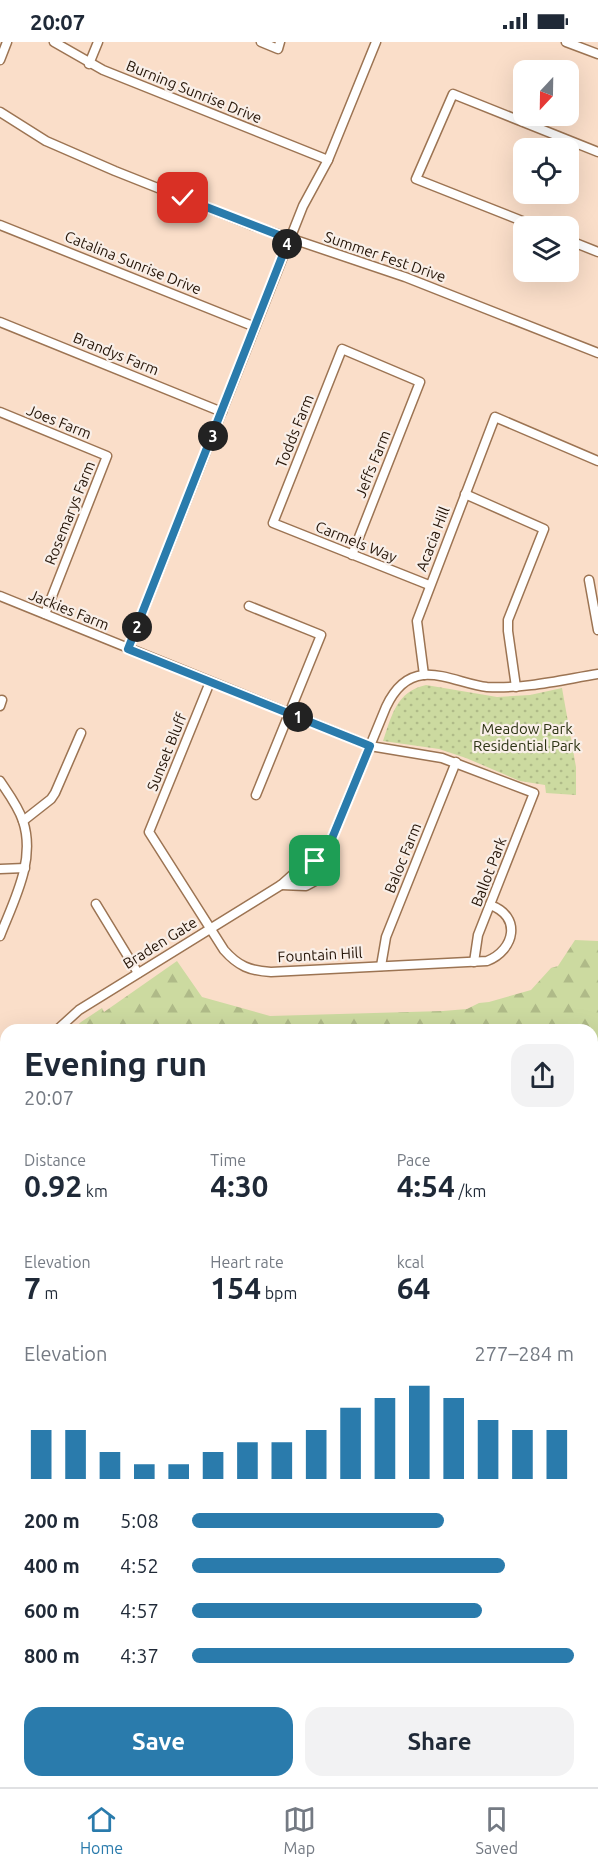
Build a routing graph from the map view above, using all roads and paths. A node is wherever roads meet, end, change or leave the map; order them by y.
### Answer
1 (7, 42) edge
2 (54, 42) edge
3 (98, 42) edge
4 (261, 42) edge
5 (376, 42) edge
6 (566, 42) edge
7 (576, 44) edge
8 (279, 45) edge
9 (598, 54) edge
10 (0, 60) edge
11 (89, 64) junction
12 (0, 112) edge
13 (598, 152) edge
14 (328, 160) junction
15 (513, 217) edge
16 (0, 225) edge
17 (289, 239) junction
18 (579, 244) edge
19 (598, 252) edge
20 (0, 322) edge
21 (255, 327) junction
22 (598, 353) edge
23 (420, 382) joint
24 (0, 412) edge
25 (222, 412) junction
26 (107, 456) joint
27 (598, 460) edge
28 (465, 494) junction
29 (273, 523) joint
30 (352, 555) junction
31 (589, 580) dead end
32 (429, 585) junction
33 (0, 596) edge
34 (249, 606) dead end
35 (45, 614) junction
36 (598, 630) edge
37 (128, 649) junction
38 (598, 674) edge
39 (424, 675) junction
40 (210, 682) junction
41 (516, 687) junction
42 (289, 713) junction
43 (81, 733) dead end
44 (370, 746) junction
45 (456, 762) junction
46 (0, 781) edge
47 (534, 793) joint
48 (256, 795) dead end
49 (23, 821) junction
50 (149, 832) joint
51 (326, 853) junction
52 (25, 868) junction
53 (0, 869) edge
54 (281, 885) junction
55 (96, 904) dead end
56 (490, 905) junction
57 (211, 928) junction
58 (0, 936) edge
59 (474, 962) junction
60 (381, 966) junction
61 (138, 973) junction
62 (64, 1024) edge

1 - 10 street
2 - 11 street, Burning Sunrise Drive
3 - 11 street
4 - 8 street
5 - 14 street
6 - 7 street
7 - 9 street
11 - 14 street, Burning Sunrise Drive
12 - 17 street, Summer Fest Drive
13 - 15 street
14 - 17 street
16 - 21 street, Catalina Sunrise Drive
17 - 21 street
17 - 22 street, Summer Fest Drive
18 - 19 street
20 - 25 street, Brandys Farm
21 - 25 street
23 - 29 street, Todds Farm
23 - 30 street, Jeffs Farm
24 - 26 street, Joes Farm
25 - 37 street
26 - 35 street, Rosemarys Farm
27 - 28 street, Acacia Hill
28 - 32 street, Acacia Hill
28 - 41 street
29 - 30 street, Carmels Way
30 - 32 street, Carmels Way
31 - 36 street
32 - 39 street, Acacia Hill
33 - 35 street, Jackies Farm
34 - 42 street
35 - 37 street, Jackies Farm
37 - 40 street, Jackies Farm
38 - 41 street
39 - 41 street
39 - 44 street
40 - 42 street, Jackies Farm
40 - 50 street, Sunset Bluff
42 - 44 street, Jackies Farm
42 - 48 street
43 - 49 street
44 - 45 street, Jackies Farm
44 - 51 street
45 - 47 street, Jackies Farm
45 - 60 street, Baloc Farm
46 - 49 street
47 - 56 street, Ballot Park
49 - 52 street
50 - 57 street, Fountain Hill
51 - 54 street, Braden Gate
51 - 54 street
52 - 53 street
52 - 58 street
54 - 57 street, Braden Gate
55 - 61 street
56 - 59 street, Ballot Park
56 - 59 street, Fountain Hill
57 - 60 street, Fountain Hill
57 - 61 street, Braden Gate
59 - 60 street, Fountain Hill
61 - 62 street, Braden Gate

